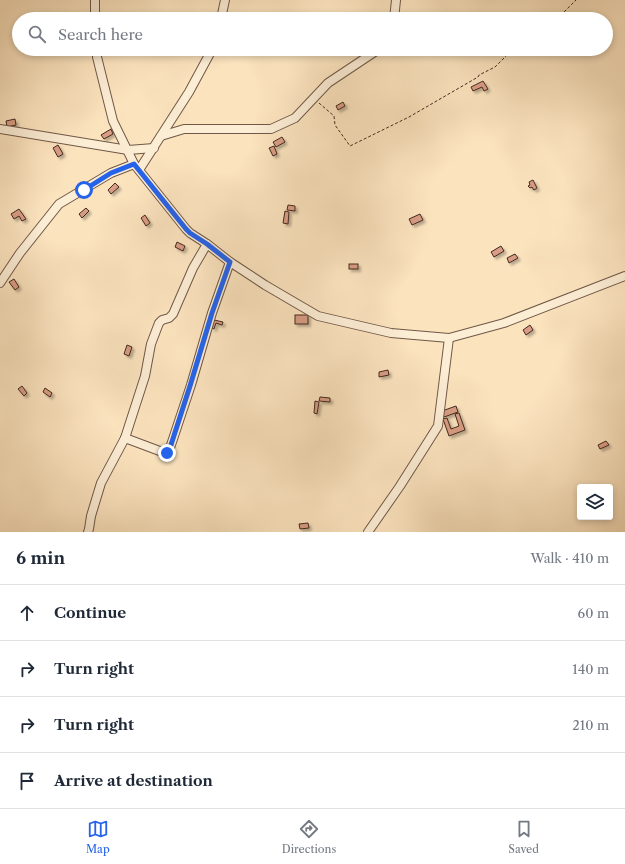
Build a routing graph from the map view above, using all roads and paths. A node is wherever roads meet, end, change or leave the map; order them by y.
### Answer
1 (95, 0) edge
2 (225, 0) edge
3 (396, 0) edge
4 (576, 0) edge
5 (95, 12) edge
6 (222, 12) edge
7 (395, 12) edge
8 (564, 12) edge
9 (97, 56) edge
10 (208, 56) edge
11 (368, 56) edge
12 (507, 56) edge
13 (313, 99) junction
14 (0, 129) edge
15 (161, 136) junction
16 (154, 148) junction
17 (128, 150) junction
18 (137, 167) junction
19 (207, 244) junction
20 (230, 262) junction
21 (625, 276) edge
22 (0, 283) edge
23 (449, 338) junction
24 (125, 438) junction
25 (88, 532) edge
26 (368, 532) edge

1 - 5 street
2 - 6 street
3 - 7 street
4 - 8 path
9 - 17 street
10 - 15 street
11 - 13 street
12 - 13 path
13 - 15 street
14 - 17 street
15 - 16 street
16 - 17 street
16 - 18 street
17 - 18 street
18 - 19 street
18 - 22 street
19 - 20 street
19 - 24 street
20 - 23 street
20 - 24 street
21 - 23 street
23 - 26 street
24 - 25 street

